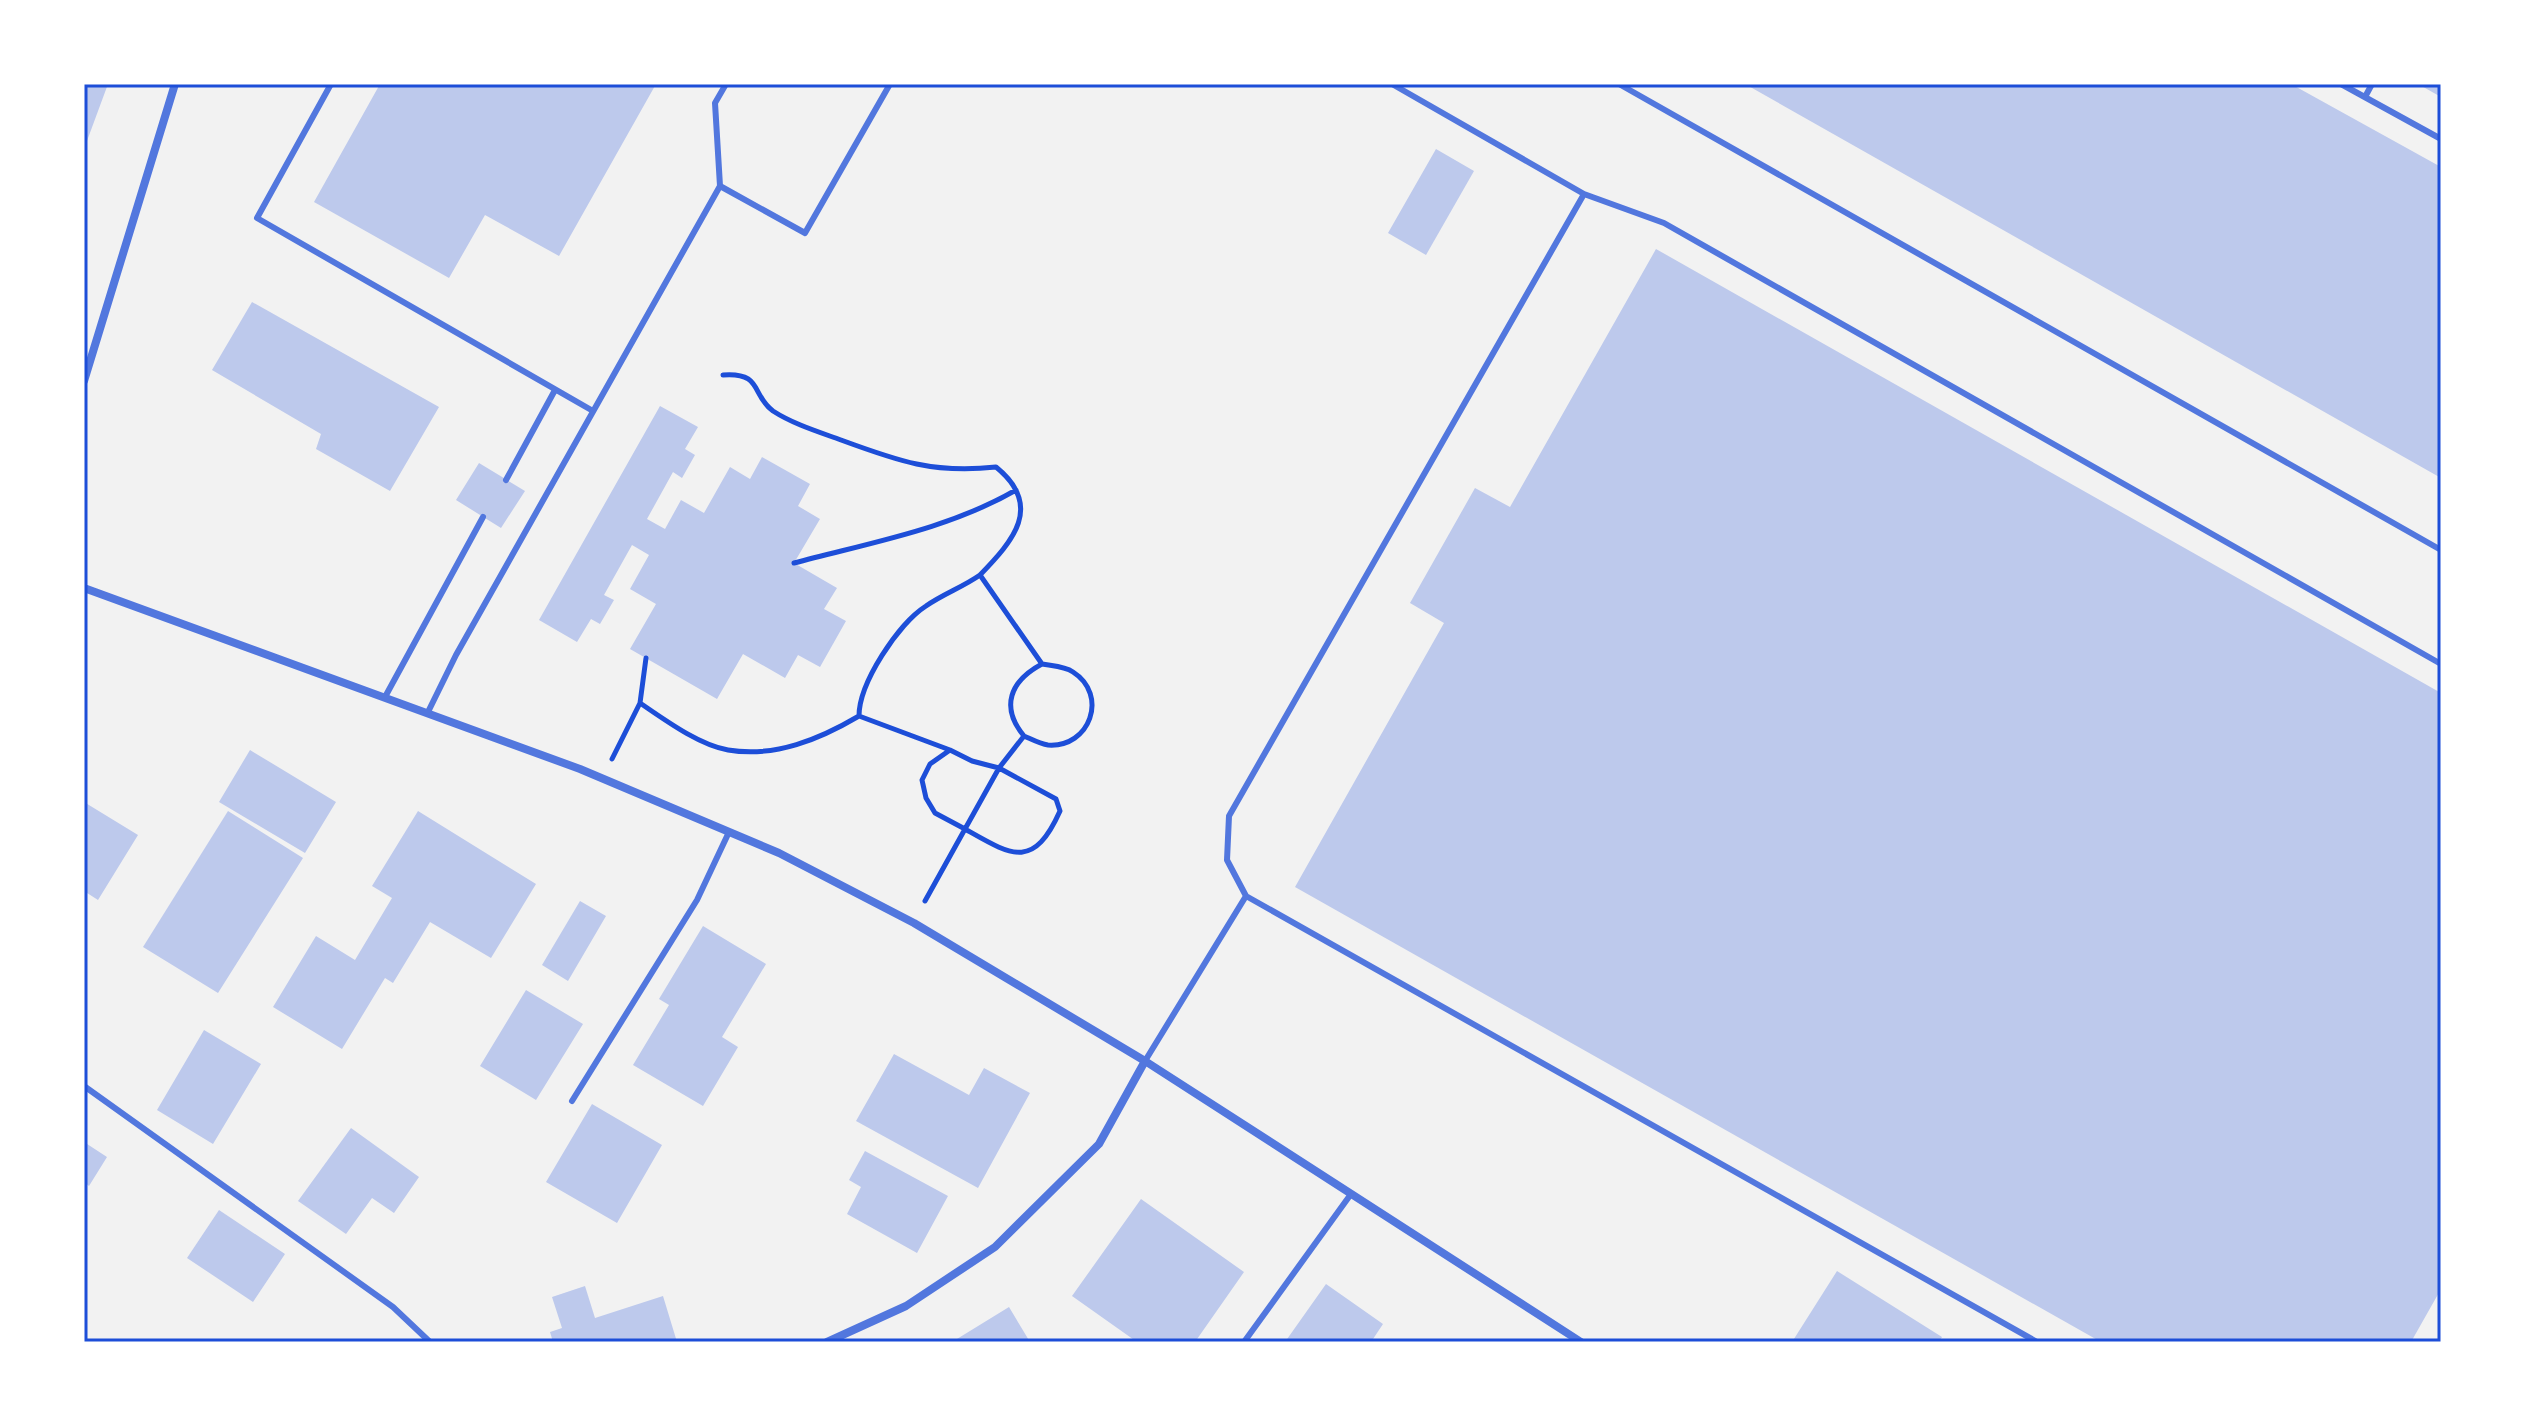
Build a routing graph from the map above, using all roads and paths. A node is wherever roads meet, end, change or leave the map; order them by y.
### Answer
1 (175, 84) edge
2 (331, 84) edge
3 (726, 84) edge
4 (890, 84) edge
5 (1392, 84) edge
6 (1619, 84) edge
7 (2341, 84) edge
8 (2372, 84) edge
9 (2365, 97) junction
10 (2441, 139) edge
11 (720, 186) junction
12 (1584, 194) junction
13 (723, 375) dead end
14 (84, 381) edge
15 (555, 390) junction
16 (593, 411) junction
17 (506, 480) dead end
18 (1016, 490) junction
19 (483, 517) dead end
20 (2441, 550) edge
21 (794, 563) dead end
22 (980, 575) junction
23 (84, 588) edge
24 (646, 658) dead end
25 (1042, 664) junction
26 (2441, 664) edge
27 (385, 697) junction
28 (640, 703) junction
29 (428, 712) junction
30 (859, 716) junction
31 (1024, 736) junction
32 (950, 750) junction
33 (999, 768) junction
34 (602, 779) junction
35 (965, 829) junction
36 (729, 832) junction
37 (1246, 896) junction
38 (914, 923) junction
39 (1145, 1061) junction
40 (84, 1086) edge
41 (572, 1101) dead end
42 (1351, 1194) junction
43 (430, 1342) edge
44 (827, 1342) edge
45 (1244, 1342) edge
46 (1581, 1342) edge
47 (2037, 1342) edge

1 - 14 street
2 - 15 lane
3 - 11 lane
4 - 11 lane
5 - 12 lane
6 - 20 lane
7 - 9 lane
8 - 9 lane
9 - 10 lane
11 - 16 lane
12 - 26 lane
12 - 37 lane
13 - 18 path
15 - 16 lane
15 - 17 lane
16 - 29 lane
18 - 21 path
18 - 22 path
19 - 27 lane
22 - 25 path
22 - 30 path
23 - 27 street
24 - 28 path
25 - 31 path
25 - 31 path
27 - 29 street
28 - 30 path
28 - 34 path
29 - 34 street
30 - 32 path
31 - 33 path
32 - 33 path
32 - 35 path
33 - 35 path
33 - 35 path
34 - 36 street
35 - 38 path
36 - 38 street
36 - 41 lane
37 - 39 lane
37 - 47 lane
38 - 39 street
39 - 42 street
39 - 44 street
40 - 43 lane
42 - 45 lane
42 - 46 street

